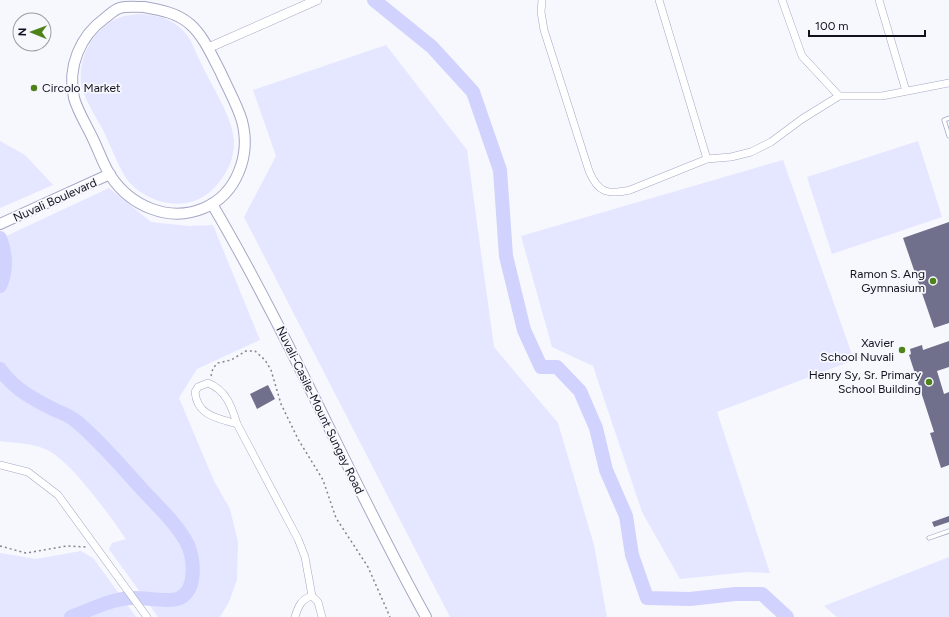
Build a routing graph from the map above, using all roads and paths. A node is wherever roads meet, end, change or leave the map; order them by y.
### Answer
1 (317, 0) edge
2 (542, 0) edge
3 (659, 0) edge
4 (782, 0) edge
5 (879, 0) edge
6 (116, 4) edge
7 (208, 48) junction
8 (949, 83) edge
9 (906, 91) junction
10 (839, 96) junction
11 (949, 118) edge
12 (949, 136) edge
13 (707, 159) junction
14 (110, 174) junction
15 (212, 204) junction
16 (0, 224) edge
17 (211, 376) dead end
18 (237, 424) junction
19 (0, 465) edge
20 (949, 531) edge
21 (929, 538) dead end
22 (0, 546) edge
23 (97, 548) junction
24 (312, 596) junction
25 (146, 615) edge
26 (295, 617) edge
27 (322, 617) edge
28 (390, 617) edge
29 (426, 617) edge

1 - 7 street
2 - 13 street
3 - 13 street
4 - 10 street
5 - 9 street
6 - 7 main road
6 - 14 main road
7 - 15 main road
8 - 9 street
9 - 10 street
10 - 13 street
11 - 12 lane
14 - 15 main road
14 - 16 main road, Nuvali Boulevard
15 - 29 main road, Nuvali-Casile-Mount Sungay Road
17 - 28 path
18 - 18 street
18 - 24 street
19 - 23 street
20 - 21 lane
22 - 23 path
23 - 25 street
24 - 26 street
24 - 27 street

